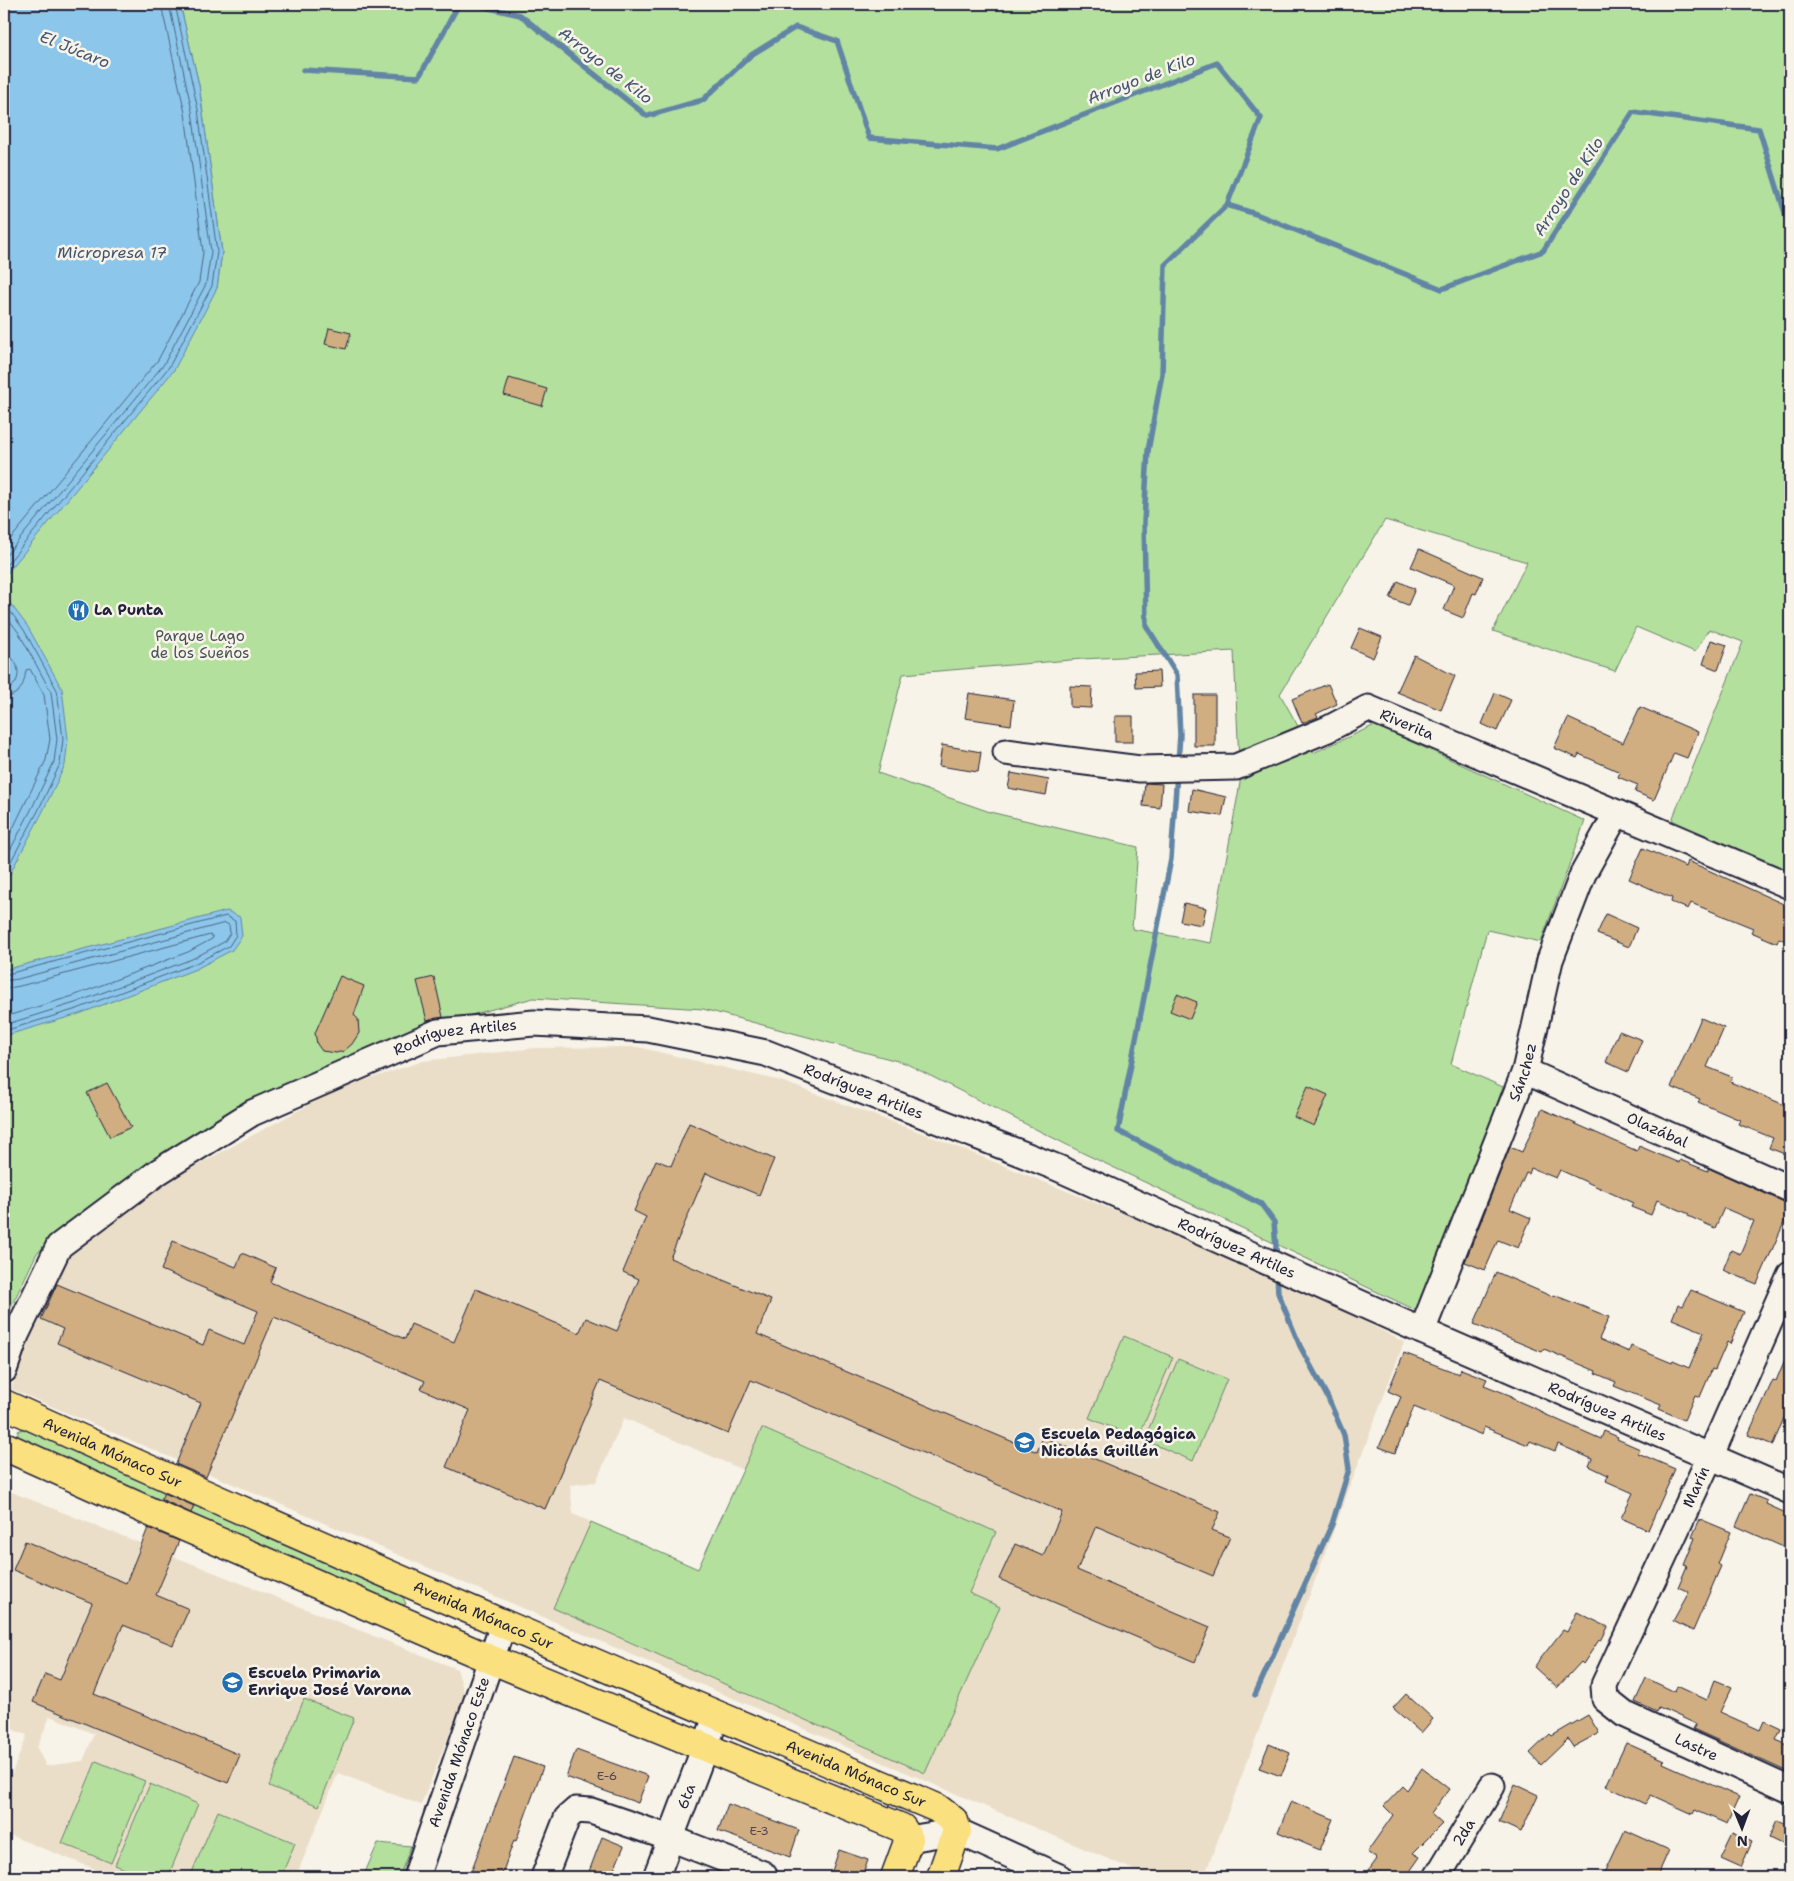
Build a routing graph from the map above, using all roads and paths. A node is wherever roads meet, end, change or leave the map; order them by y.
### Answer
1 (1006, 752) dead end
2 (1617, 813) junction
3 (1790, 886) edge
4 (1525, 1071) junction
5 (1790, 1189) edge
6 (1790, 1275) edge
7 (1422, 1331) junction
8 (4, 1370) edge
9 (4, 1404) edge
10 (4, 1446) edge
11 (1710, 1457) junction
12 (1790, 1491) edge
13 (503, 1625) junction
14 (490, 1659) junction
15 (1605, 1699) joint
16 (716, 1715) junction
17 (704, 1747) junction
18 (1492, 1786) dead end
19 (1790, 1790) edge
20 (957, 1831) junction
21 (670, 1838) junction
22 (909, 1839) junction
23 (416, 1877) edge
24 (544, 1877) edge
25 (656, 1877) edge
26 (765, 1877) edge
27 (896, 1877) edge
28 (940, 1877) edge
29 (1059, 1877) edge
30 (1437, 1877) edge

1 - 2 street, Riverita
2 - 3 street, Riverita
2 - 4 street, Sánchez
4 - 5 street, Olazábal
4 - 7 street, Sánchez
6 - 11 street, Marín
7 - 8 street, Rodríguez Artiles
7 - 11 street, Rodríguez Artiles
9 - 13 main road, Avenida Mónaco Sur
10 - 14 main road
11 - 12 street, Rodríguez Artiles
11 - 15 street, Marín
13 - 14 street, Avenida Mónaco Este
13 - 16 main road, Avenida Mónaco Sur
14 - 17 main road
14 - 23 street, Avenida Mónaco Este
15 - 19 street, Lastre
16 - 17 street, 6ta
16 - 20 main road, Avenida Mónaco Sur
17 - 21 street, 6ta
17 - 22 main road
18 - 30 street, 2da
20 - 22 street
20 - 28 main road
20 - 29 street
21 - 24 street
21 - 25 street, 6ta
21 - 26 street
22 - 27 main road

